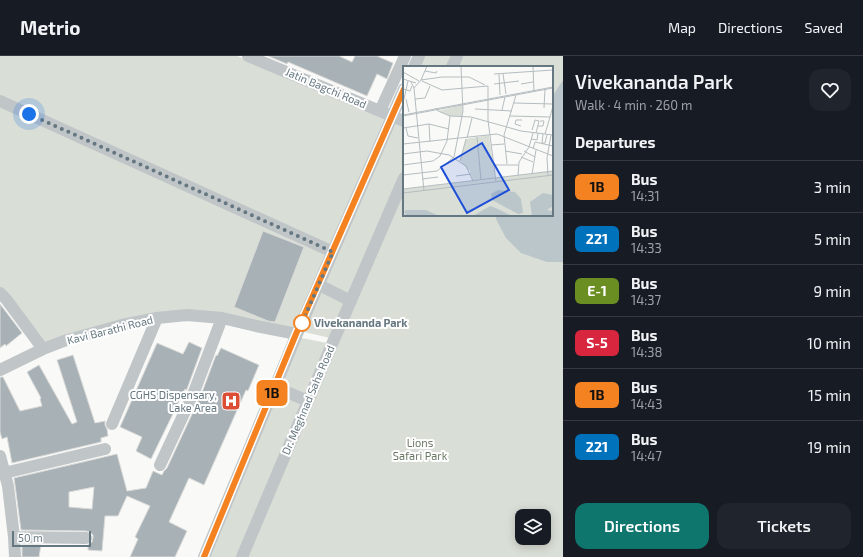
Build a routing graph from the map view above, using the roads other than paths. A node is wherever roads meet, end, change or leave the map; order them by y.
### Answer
1 (405, 56) edge
2 (419, 56) edge
3 (457, 56) edge
4 (254, 57) edge
5 (414, 66) edge
6 (452, 66) edge
7 (403, 91) edge
8 (0, 101) edge
9 (380, 111) junction
10 (392, 116) junction
11 (403, 121) edge
12 (403, 180) edge
13 (333, 252) junction
14 (318, 285) junction
15 (0, 293) edge
16 (350, 301) junction
17 (157, 318) junction
18 (222, 318) junction
19 (296, 334) junction
20 (43, 349) junction
21 (0, 370) edge
22 (275, 387) junction
23 (308, 401) junction
24 (112, 424) dead end
25 (105, 449) dead end
26 (0, 456) edge
27 (160, 465) dead end
28 (4, 473) junction
29 (14, 537) junction
30 (86, 538) dead end
31 (15, 557) edge
32 (204, 557) edge
33 (242, 557) edge

1 - 9 street
2 - 5 street
3 - 6 street
4 - 9 street, Jatin Bagchi Road
7 - 10 street
8 - 13 street
9 - 10 street, Jatin Bagchi Road
10 - 11 street, Jatin Bagchi Road
10 - 13 street
12 - 16 street, Dr. Meghnad Saha Road
13 - 14 street
14 - 16 street
14 - 19 street
15 - 20 street
16 - 23 street, Dr. Meghnad Saha Road
17 - 18 street, Kavi Barathi Road
17 - 20 street, Kavi Barathi Road
17 - 24 street
18 - 19 street, Kavi Barathi Road
18 - 27 street
19 - 22 street
20 - 21 street, Kavi Barathi Road
22 - 23 street
22 - 32 street
23 - 33 street, Dr. Meghnad Saha Road
25 - 28 street
26 - 28 street
28 - 29 street
29 - 30 street
29 - 31 street

